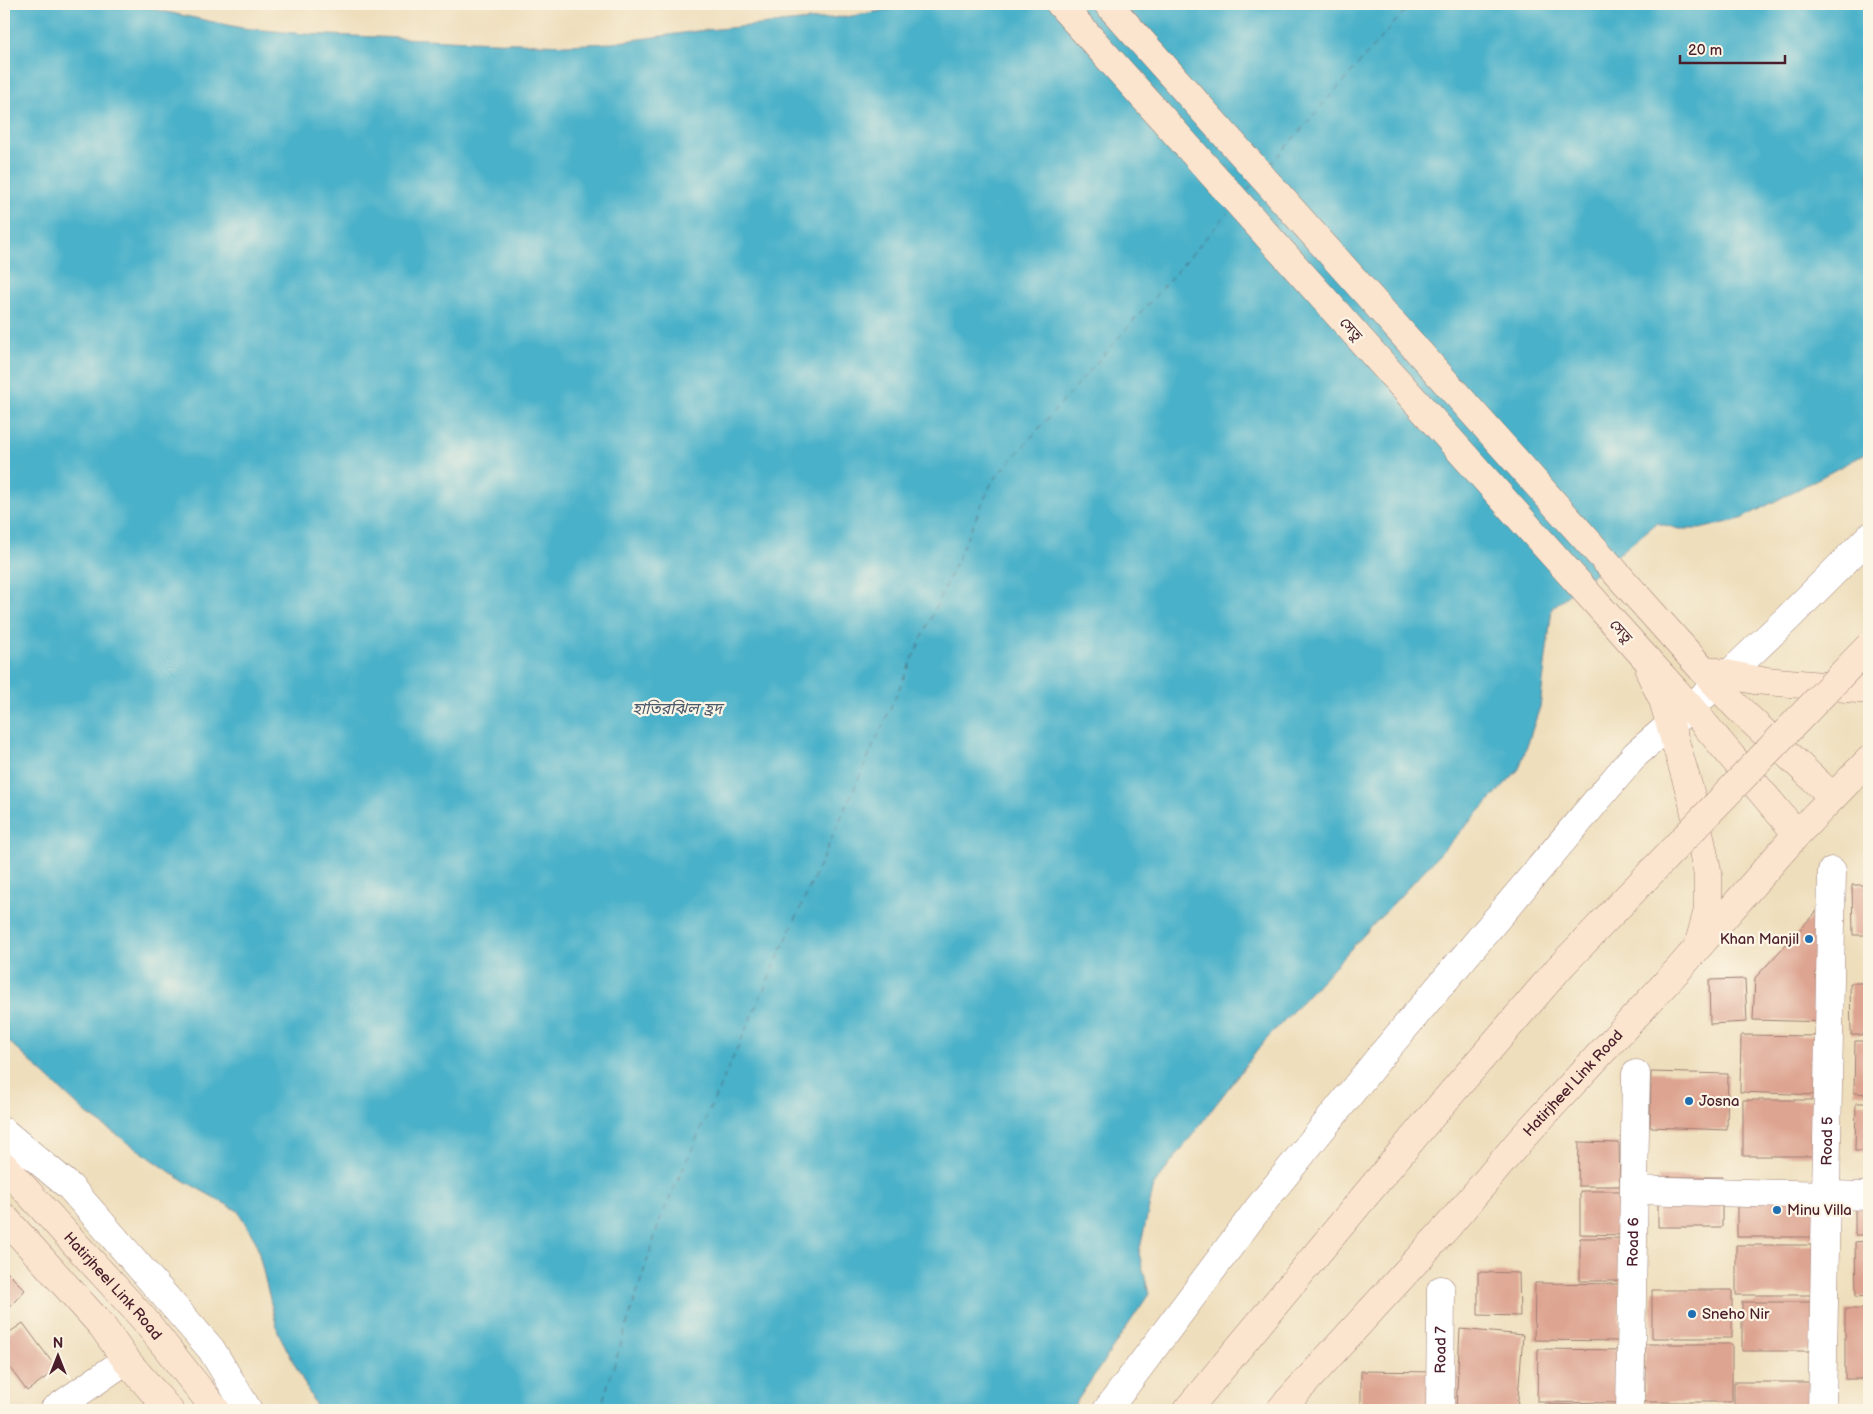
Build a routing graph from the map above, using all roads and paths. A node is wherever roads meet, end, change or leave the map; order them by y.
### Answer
1 (1060, 4) edge
2 (1108, 4) edge
3 (1869, 537) edge
4 (1869, 646) edge
5 (1641, 653) junction
6 (1716, 676) junction
7 (1869, 690) edge
8 (1690, 707) junction
9 (1670, 725) junction
10 (1869, 760) edge
11 (1833, 797) junction
12 (1797, 834) junction
13 (1832, 871) dead end
14 (1697, 949) junction
15 (1636, 1074) dead end
16 (4, 1132) edge
17 (4, 1166) edge
18 (1634, 1190) junction
19 (1826, 1195) junction
20 (1869, 1196) edge
21 (4, 1217) edge
22 (1441, 1290) dead end
23 (126, 1360) junction
24 (54, 1410) edge
25 (169, 1410) edge
26 (216, 1410) edge
27 (248, 1410) edge
28 (1107, 1410) edge
29 (1187, 1410) edge
30 (1280, 1410) edge
31 (1440, 1410) edge
32 (1630, 1410) edge
33 (1822, 1410) edge

1 - 5 main road, সেতু
2 - 6 main road
3 - 6 street
4 - 29 main road, bridge
5 - 8 main road, সেতু
5 - 9 main road
6 - 7 main road
6 - 8 street
6 - 11 main road
8 - 9 street
8 - 12 main road, সেতু
9 - 14 main road
9 - 28 street
10 - 11 main road, Hatirjheel Link Road
11 - 12 main road, Hatirjheel Link Road
12 - 14 main road, Hatirjheel Link Road
13 - 19 street, Road 5
14 - 30 main road, Hatirjheel Link Road
15 - 18 street, Road 6
16 - 27 street
17 - 26 main road, Hatirjheel Link Road
18 - 19 street
18 - 32 street, Road 6
19 - 20 street
19 - 33 street, Road 5
21 - 23 main road
22 - 31 street, Road 7
23 - 24 street
23 - 25 main road

